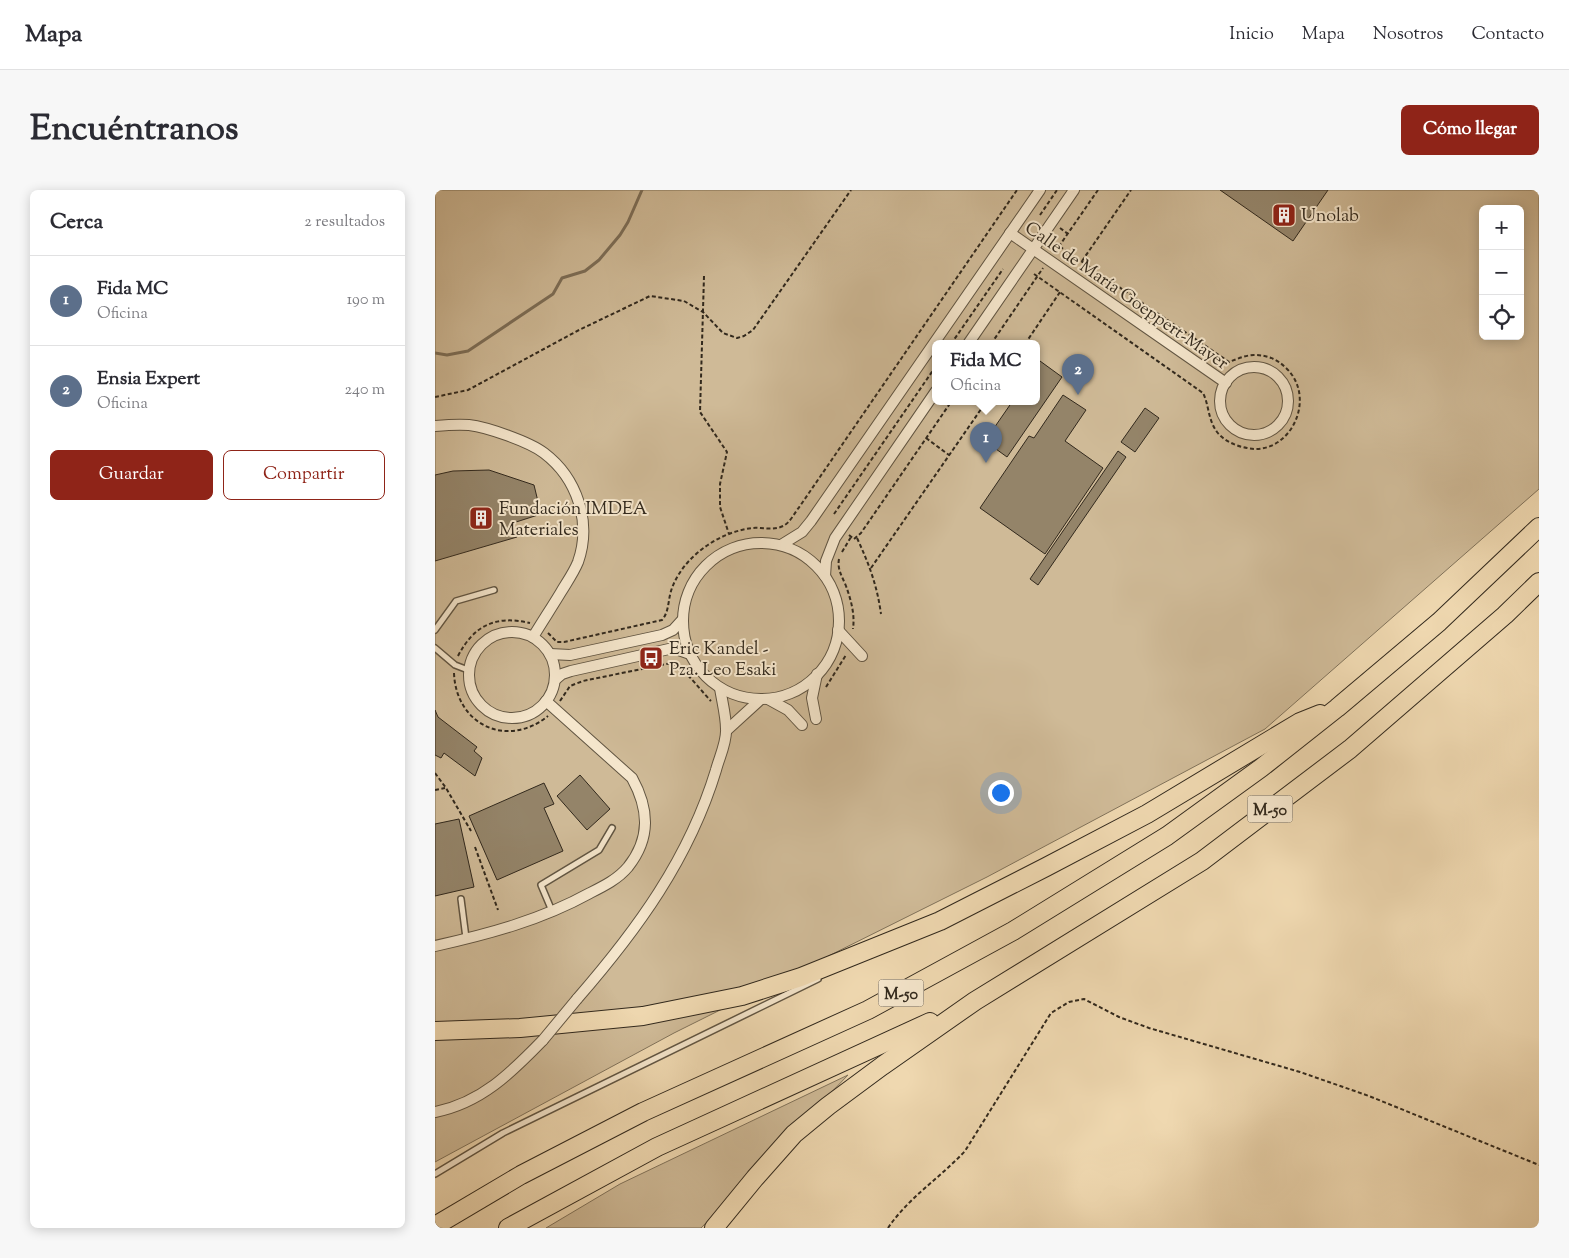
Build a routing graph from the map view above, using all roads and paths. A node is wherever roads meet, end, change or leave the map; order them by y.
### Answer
1 (851, 190) edge
2 (1017, 190) edge
3 (1040, 190) edge
4 (1057, 190) edge
5 (1074, 190) edge
6 (1131, 190) edge
7 (1028, 206) junction
8 (1040, 215) junction
9 (1052, 223) junction
10 (1010, 233) junction
11 (1068, 234) dead end
12 (1033, 250) junction
13 (991, 261) junction
14 (1082, 261) dead end
15 (1003, 269) junction
16 (705, 276) dead end
17 (1014, 277) junction
18 (1060, 292) dead end
19 (703, 312) junction
20 (936, 340) edge
21 (954, 340) edge
22 (971, 340) edge
23 (1028, 340) edge
24 (932, 346) edge
25 (932, 372) edge
26 (1226, 383) junction
27 (435, 397) edge
28 (932, 397) edge
29 (983, 405) edge
30 (435, 426) edge
31 (925, 438) dead end
32 (949, 455) junction
33 (807, 495) junction
34 (821, 506) junction
35 (834, 514) junction
36 (846, 522) junction
37 (1539, 527) edge
38 (729, 534) junction
39 (851, 537) dead end
40 (857, 538) dead end
41 (781, 545) junction
42 (871, 568) junction
43 (825, 576) junction
44 (1539, 582) edge
45 (494, 590) dead end
46 (881, 614) dead end
47 (683, 619) junction
48 (435, 630) edge
49 (839, 630) junction
50 (545, 631) dead end
51 (533, 637) junction
52 (850, 643) junction
53 (435, 648) edge
54 (549, 654) junction
55 (690, 654) junction
56 (862, 656) dead end
57 (468, 670) junction
58 (817, 674) junction
59 (555, 680) junction
60 (720, 688) junction
61 (826, 688) dead end
62 (765, 698) junction
63 (546, 702) junction
64 (1337, 708) junction
65 (816, 719) dead end
66 (802, 725) dead end
67 (727, 730) junction
68 (435, 773) edge
69 (446, 788) junction
70 (435, 790) edge
71 (612, 828) dead end
72 (471, 831) dead end
73 (475, 847) dead end
74 (461, 899) dead end
75 (498, 910) dead end
76 (552, 912) junction
77 (940, 921) junction
78 (467, 939) junction
79 (435, 946) edge
80 (844, 967) dead end
81 (826, 975) dead end
82 (975, 1001) junction
83 (435, 1030) edge
84 (435, 1112) edge
85 (1539, 1165) edge
86 (435, 1174) edge
87 (435, 1226) edge
88 (508, 1228) edge
89 (714, 1228) edge
90 (888, 1228) edge

1 - 19 path
2 - 33 path
3 - 7 street
4 - 8 path
5 - 9 street
6 - 14 path
7 - 8 path
7 - 10 street
8 - 9 path
9 - 11 path
9 - 12 street
10 - 12 street, Calle de María Goeppert-Mayer
10 - 13 street
12 - 17 street
12 - 26 street, Calle de María Goeppert-Mayer
13 - 15 path
13 - 20 street
15 - 17 path
15 - 21 path
16 - 19 path
17 - 22 street
18 - 23 path
19 - 27 path
19 - 38 path
24 - 34 street
25 - 35 path
26 - 26 street
28 - 36 street
29 - 32 path
30 - 51 street
31 - 32 path
32 - 42 path
33 - 34 path
33 - 38 path
34 - 35 path
34 - 41 street
35 - 36 path
36 - 43 street
37 - 64 highway, M-50
38 - 50 path
39 - 52 path
40 - 42 path
41 - 43 street
41 - 47 street
42 - 46 path
43 - 49 street
44 - 82 highway, M-50
45 - 48 lane
47 - 54 street
47 - 55 street
49 - 52 street
49 - 58 street
51 - 54 street
51 - 57 street
52 - 56 street
52 - 61 path
53 - 57 lane
54 - 59 street
55 - 59 street
55 - 60 street
57 - 63 street
58 - 62 street
58 - 65 street
59 - 63 street
60 - 62 street
60 - 67 street
62 - 66 street
62 - 67 street
63 - 76 street
64 - 77 highway
64 - 87 highway, M-50
67 - 84 street, bridge
68 - 69 path
69 - 70 path
69 - 72 path
71 - 76 lane
73 - 75 path
74 - 78 lane
76 - 78 street
77 - 80 lane
77 - 83 highway
78 - 79 street
81 - 86 lane
82 - 88 highway, M-50
82 - 89 highway
85 - 90 path

